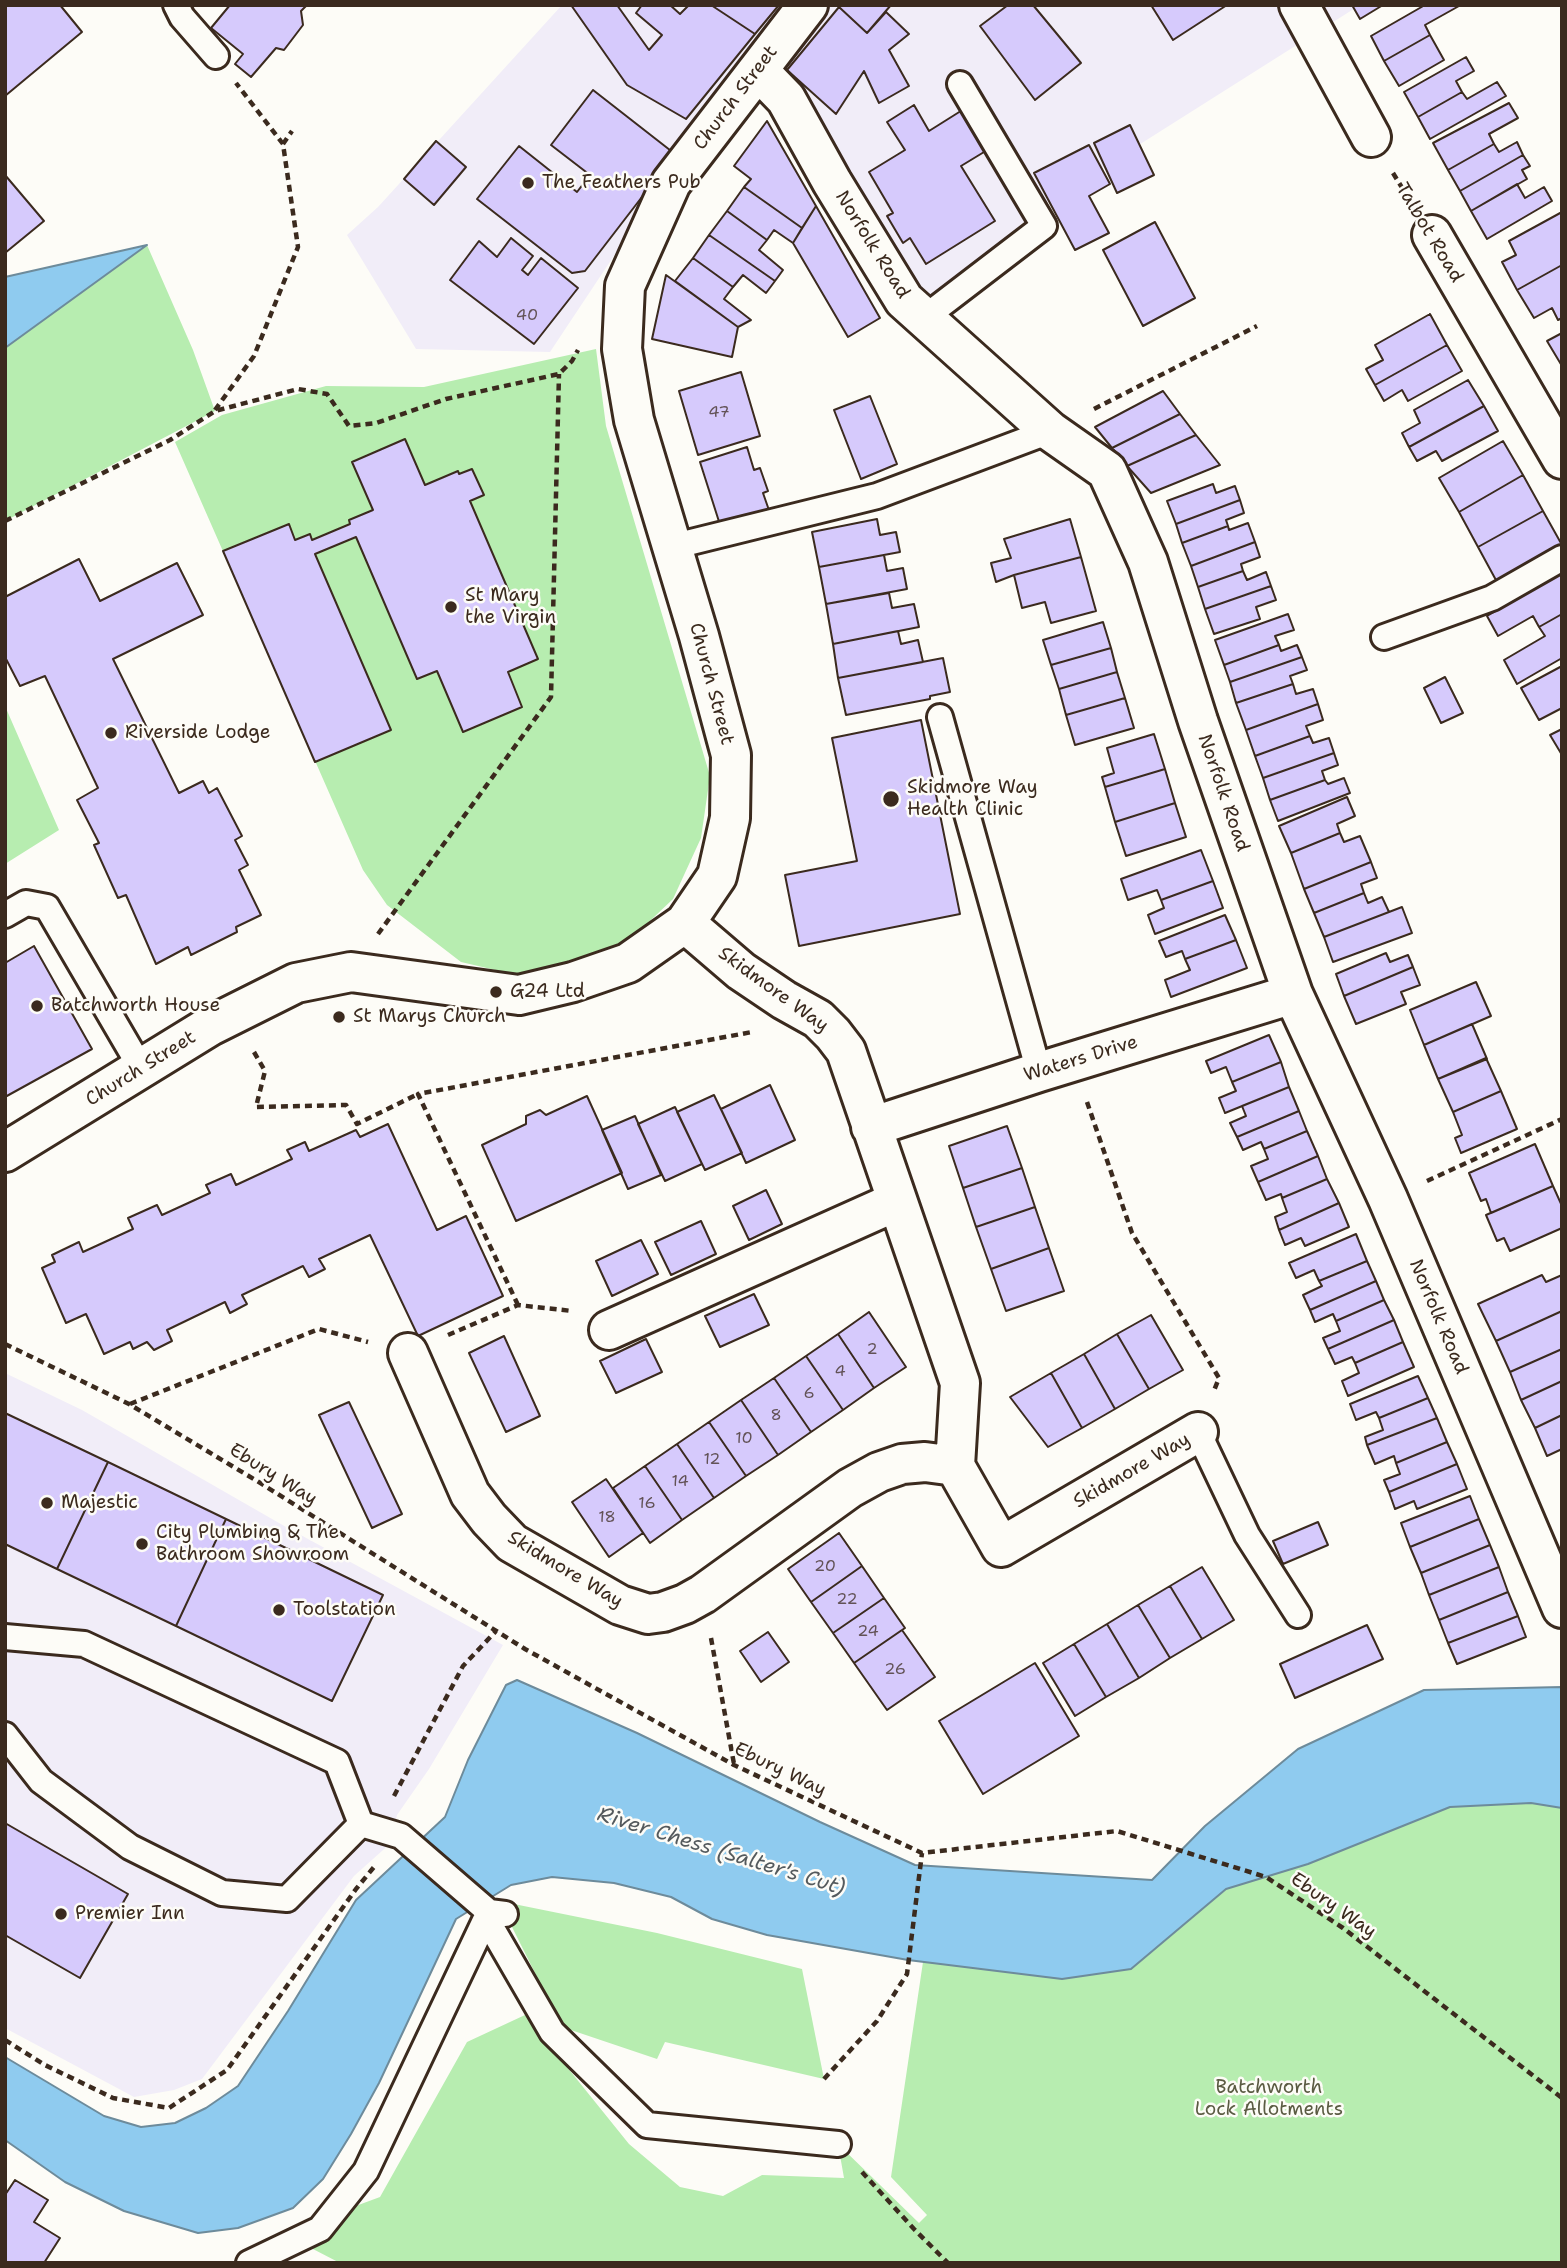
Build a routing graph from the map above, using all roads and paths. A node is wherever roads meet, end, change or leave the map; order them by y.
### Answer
1 (176, 5) edge
2 (808, 5) edge
3 (1299, 5) edge
4 (216, 56) joint
5 (758, 70) junction
6 (960, 84) dead end
7 (292, 131) dead end
8 (1371, 137) joint
9 (283, 144) junction
10 (1432, 235) joint
11 (924, 318) junction
12 (1257, 326) dead end
13 (215, 411) junction
14 (1050, 431) junction
15 (1562, 458) edge
16 (5, 521) edge
17 (671, 547) junction
18 (1562, 558) edge
19 (1384, 637) dead end
20 (940, 717) dead end
21 (5, 915) edge
22 (685, 923) junction
23 (351, 972) junction
24 (1293, 994) junction
25 (784, 1000) junction
26 (233, 1014) junction
27 (1057, 1067) junction
28 (141, 1068) junction
29 (418, 1094) junction
30 (1562, 1119) edge
31 (871, 1128) junction
32 (5, 1152) edge
33 (1388, 1199) junction
34 (895, 1202) junction
35 (518, 1305) dead end
36 (609, 1330) dead end
37 (5, 1344) edge
38 (408, 1353) dead end
39 (1198, 1433) junction
40 (955, 1466) junction
41 (703, 1594) junction
42 (1562, 1608) edge
43 (1298, 1615) dead end
44 (496, 1631) junction
45 (5, 1637) edge
46 (5, 1735) edge
47 (734, 1765) junction
48 (361, 1824) junction
49 (401, 1836) junction
50 (922, 1853) junction
51 (494, 1915) junction
52 (5, 2040) edge
53 (824, 2079) dead end
54 (1562, 2098) edge
55 (838, 2144) joint
56 (249, 2263) edge
57 (948, 2263) edge

1 - 4 lane
2 - 5 street, Church Street
3 - 8 street
4 - 9 path
5 - 11 street, Norfolk Road
5 - 17 street, Church Street
6 - 11 lane
7 - 9 path
8 - 10 path, Talbot Road
9 - 13 path
10 - 15 street, Talbot Road
11 - 14 street, Norfolk Road
12 - 14 path
13 - 16 path
13 - 23 path
14 - 17 lane
14 - 24 street, Norfolk Road
17 - 22 street, Church Street
18 - 19 lane
20 - 27 lane
21 - 28 lane
22 - 23 street, Church Street
22 - 25 street, Skidmore Way
23 - 26 street, Church Street
24 - 27 street, Waters Drive
24 - 33 street, Norfolk Road
25 - 29 path
25 - 31 street, Skidmore Way
26 - 28 street, Church Street
26 - 29 path
27 - 31 street, Waters Drive
27 - 39 path
28 - 32 street, Church Street
29 - 35 path
30 - 33 path
31 - 34 street, Skidmore Way
33 - 42 street, Norfolk Road
34 - 36 street
34 - 40 street, Skidmore Way
37 - 44 path, Ebury Way
38 - 41 street, Skidmore Way
39 - 40 street, Skidmore Way
39 - 43 lane
40 - 41 street, Skidmore Way
41 - 47 path
44 - 47 path, Ebury Way
44 - 49 path
45 - 48 lane
46 - 48 lane
47 - 50 path, Ebury Way
48 - 49 lane
49 - 51 lane
49 - 52 path
50 - 53 path
50 - 54 path, Ebury Way
51 - 55 lane
51 - 56 lane
55 - 57 path

